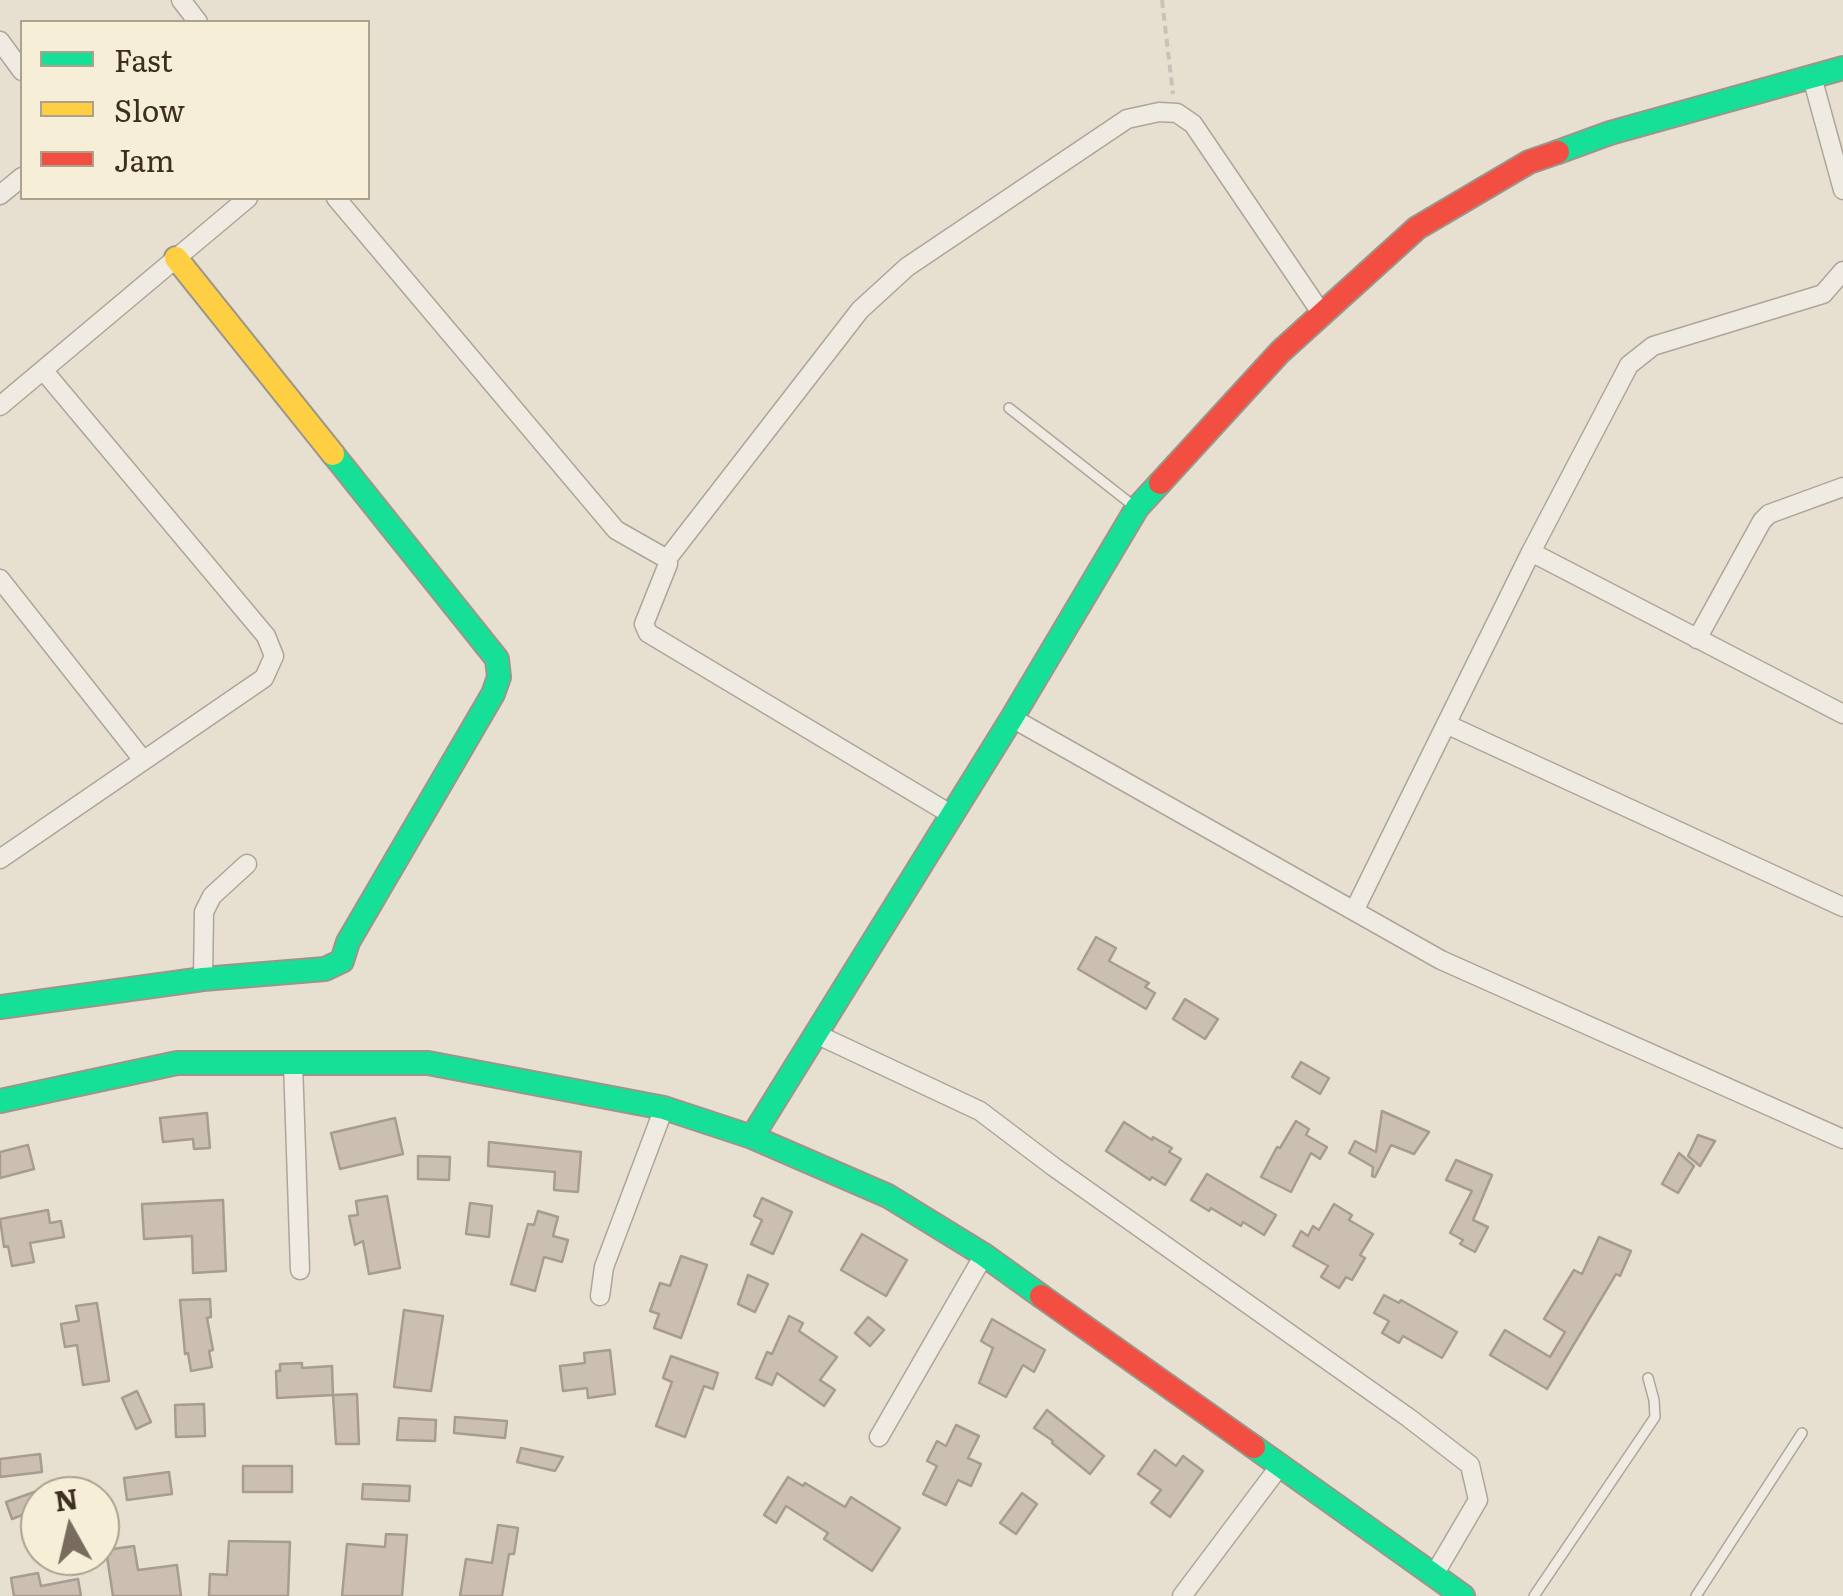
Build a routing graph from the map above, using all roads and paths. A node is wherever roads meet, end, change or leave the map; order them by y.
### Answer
1 (181, 0) edge
2 (1162, 0) edge
3 (196, 20) edge
4 (0, 41) edge
5 (20, 68) edge
6 (1843, 68) edge
7 (1812, 77) junction
8 (1176, 113) junction
9 (20, 180) edge
10 (1843, 190) edge
11 (0, 195) edge
12 (246, 200) edge
13 (338, 200) edge
14 (176, 258) junction
15 (1843, 272) edge
16 (1322, 314) junction
17 (43, 370) junction
18 (0, 406) edge
19 (1009, 408) dead end
20 (1843, 487) edge
21 (1137, 508) junction
22 (1531, 552) junction
23 (666, 559) junction
24 (0, 579) edge
25 (1697, 639) junction
26 (1843, 714) edge
27 (1012, 718) junction
28 (1446, 724) junction
29 (143, 760) junction
30 (952, 814) junction
31 (0, 859) edge
32 (247, 864) dead end
33 (1843, 907) edge
34 (1354, 910) junction
35 (203, 979) junction
36 (0, 1008) edge
37 (816, 1034) junction
38 (293, 1062) junction
39 (2, 1096) edge
40 (664, 1108) junction
41 (752, 1137) junction
42 (1843, 1139) edge
43 (984, 1255) junction
44 (300, 1270) dead end
45 (600, 1296) dead end
46 (1648, 1378) dead end
47 (1802, 1432) dead end
48 (880, 1437) dead end
49 (1280, 1467) junction
50 (1434, 1575) junction
51 (1182, 1596) edge
52 (1464, 1596) edge
53 (1534, 1596) edge
54 (1696, 1596) edge

1 - 3 street
2 - 8 path
4 - 5 street
6 - 7 street
7 - 10 street
7 - 16 street
8 - 16 street
8 - 23 street
9 - 11 street
12 - 14 street
13 - 23 street
14 - 17 street
14 - 35 street
15 - 22 street
16 - 21 street
17 - 18 street
17 - 29 street
19 - 21 lane
20 - 25 street
21 - 27 street
22 - 25 street
22 - 28 street
23 - 30 street
24 - 29 street
25 - 26 street
27 - 30 street
27 - 34 street
28 - 33 street
28 - 34 street
29 - 31 street
30 - 37 street
32 - 35 street
34 - 42 street
35 - 36 street
37 - 41 street
37 - 50 street
38 - 39 street
38 - 40 street
38 - 44 street
40 - 41 street
40 - 45 street
41 - 43 street
43 - 48 street
43 - 49 street
46 - 53 lane
47 - 54 lane
49 - 50 street
49 - 51 street
50 - 52 street

